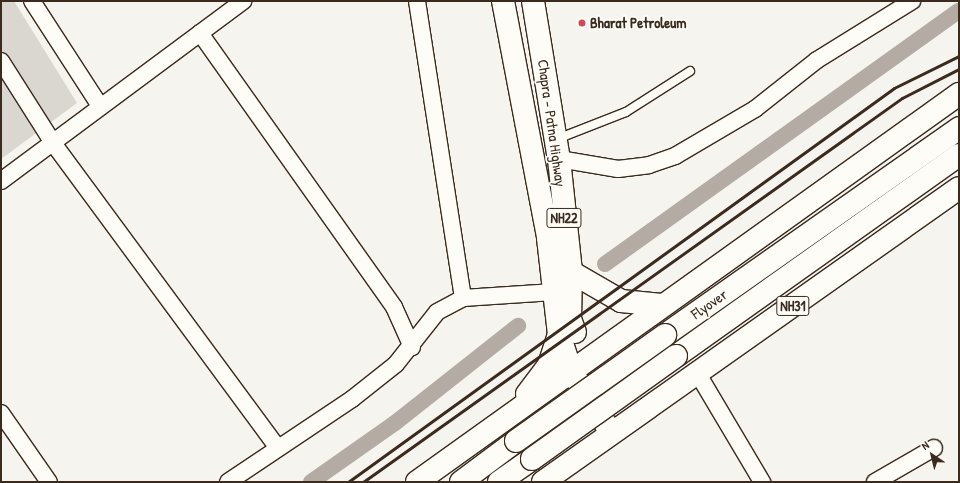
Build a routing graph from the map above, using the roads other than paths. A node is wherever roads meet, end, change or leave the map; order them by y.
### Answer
1 (32, 1) edge
2 (417, 1) edge
3 (503, 1) edge
4 (533, 1) edge
5 (912, 1) edge
6 (241, 2) edge
7 (200, 33) junction
8 (1, 61) edge
9 (690, 72) dead end
10 (959, 94) edge
11 (100, 106) junction
12 (959, 128) edge
13 (53, 143) junction
14 (558, 149) junction
15 (959, 155) edge
16 (1, 181) edge
17 (959, 188) edge
18 (571, 272) junction
19 (554, 292) junction
20 (463, 298) junction
21 (662, 305) junction
22 (559, 334) junction
23 (607, 346) junction
24 (412, 347) junction
25 (577, 371) junction
26 (698, 374) junction
27 (549, 388) junction
28 (650, 406) junction
29 (1, 413) edge
30 (618, 428) junction
31 (473, 443) junction
32 (277, 447) junction
33 (590, 448) junction
34 (934, 448) dead end
35 (49, 482) edge
36 (228, 482) edge
37 (417, 482) edge
38 (461, 482) edge
39 (499, 482) edge
40 (543, 482) edge
41 (762, 482) edge
42 (875, 482) edge

1 - 11 street
2 - 20 street
3 - 19 highway, Chapra - Patna Highway / NH22
4 - 14 highway, Chapra - Patna Highway / NH22
5 - 14 street
6 - 7 street
7 - 11 street
7 - 24 street
8 - 13 street
9 - 14 lane
10 - 21 highway
11 - 13 street
12 - 38 highway, Flyover, bridge
13 - 16 street
13 - 32 street
14 - 18 highway, Chapra - Patna Highway / NH22
15 - 39 highway, Flyover, bridge
17 - 26 highway, NH31
18 - 21 highway
18 - 25 highway, Chapra - Patna Highway / NH22
19 - 20 street
19 - 22 highway, Chapra - Patna Highway / NH22
20 - 24 street
21 - 23 highway
22 - 25 highway
22 - 31 highway, NH22
23 - 25 highway
23 - 28 highway
24 - 32 street
25 - 27 highway
25 - 30 highway, Chapra - Patna Highway / NH22
26 - 28 highway, NH31
26 - 41 street
27 - 31 highway
27 - 33 highway
28 - 30 highway, NH31
29 - 35 street
30 - 33 highway
31 - 37 highway, NH22
32 - 36 street
33 - 40 highway
34 - 42 street

